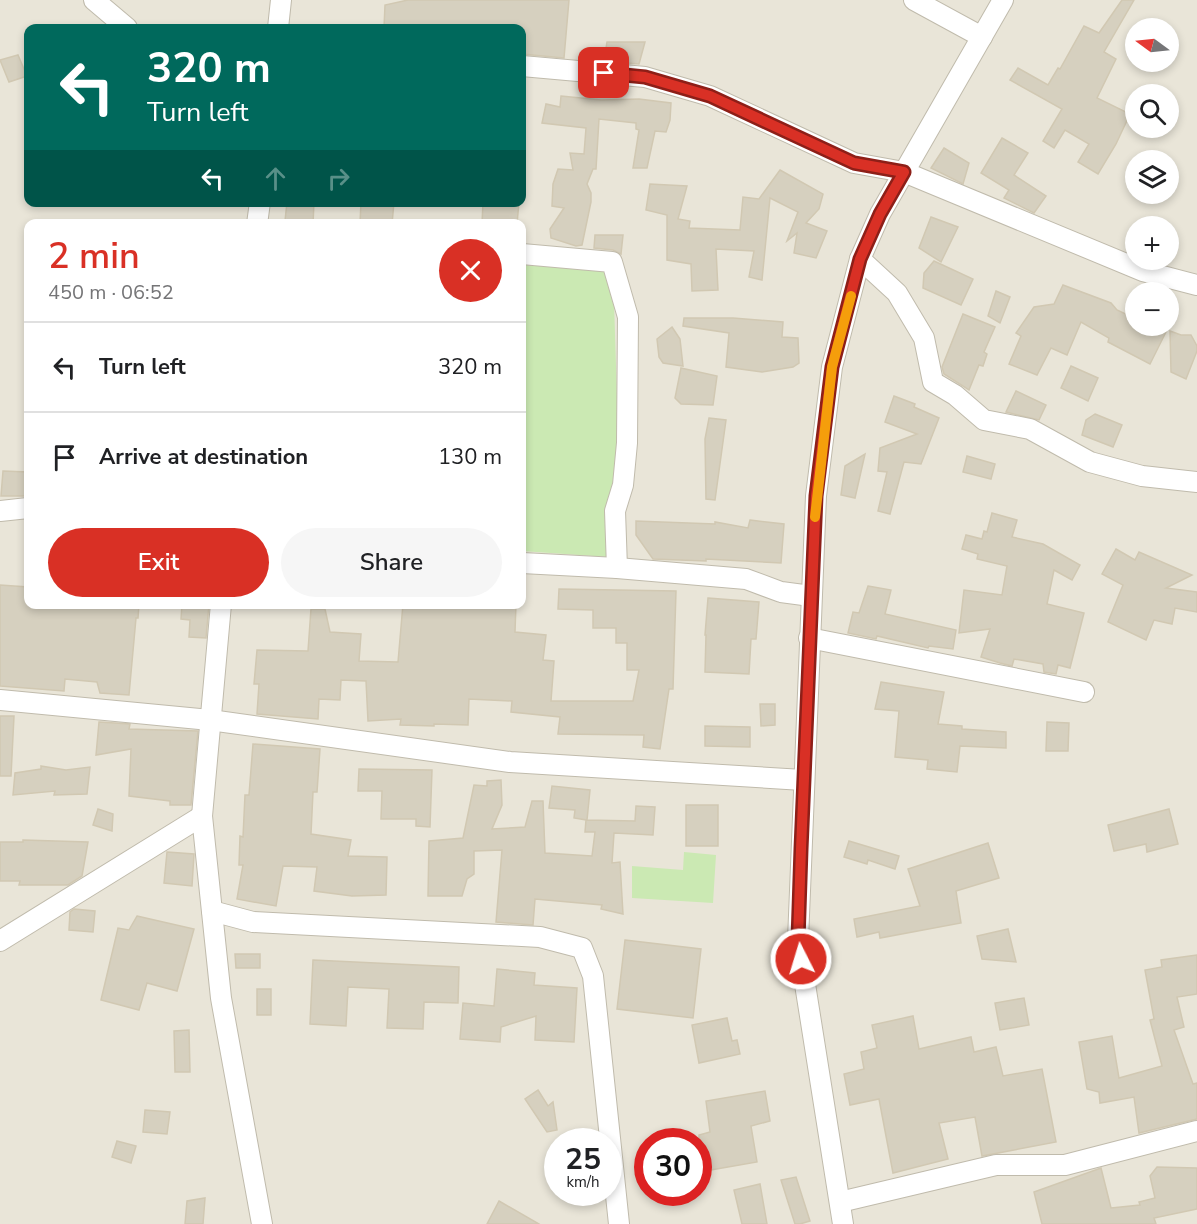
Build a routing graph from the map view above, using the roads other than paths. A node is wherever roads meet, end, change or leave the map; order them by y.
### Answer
1 (94, 0) edge
2 (281, 0) edge
3 (914, 0) edge
4 (1003, 0) edge
5 (122, 24) edge
6 (278, 24) edge
7 (982, 37) junction
8 (526, 66) edge
9 (904, 172) junction
10 (526, 254) edge
11 (860, 259) junction
12 (1197, 285) edge
13 (1197, 482) edge
14 (24, 508) edge
15 (0, 511) edge
16 (526, 562) edge
17 (617, 568) junction
18 (811, 596) junction
19 (221, 609) edge
20 (810, 638) junction
21 (1084, 692) dead end
22 (0, 700) edge
23 (210, 720) junction
24 (803, 780) junction
25 (202, 816) junction
26 (212, 911) junction
27 (0, 941) edge
28 (1197, 1131) edge
29 (840, 1202) junction
30 (262, 1224) edge
31 (619, 1224) edge
32 (843, 1224) edge

1 - 5 street
2 - 6 street
3 - 7 street
4 - 7 street
7 - 9 street
8 - 9 street
9 - 11 street
9 - 12 street
10 - 17 street
11 - 13 street
11 - 18 street
14 - 15 street
16 - 17 street
17 - 18 street
18 - 20 street
19 - 23 street
20 - 21 street
20 - 24 street
22 - 23 street
23 - 24 street
23 - 25 street
24 - 29 street
25 - 26 street
25 - 27 street
26 - 30 street
26 - 31 street
28 - 29 street
29 - 32 street

